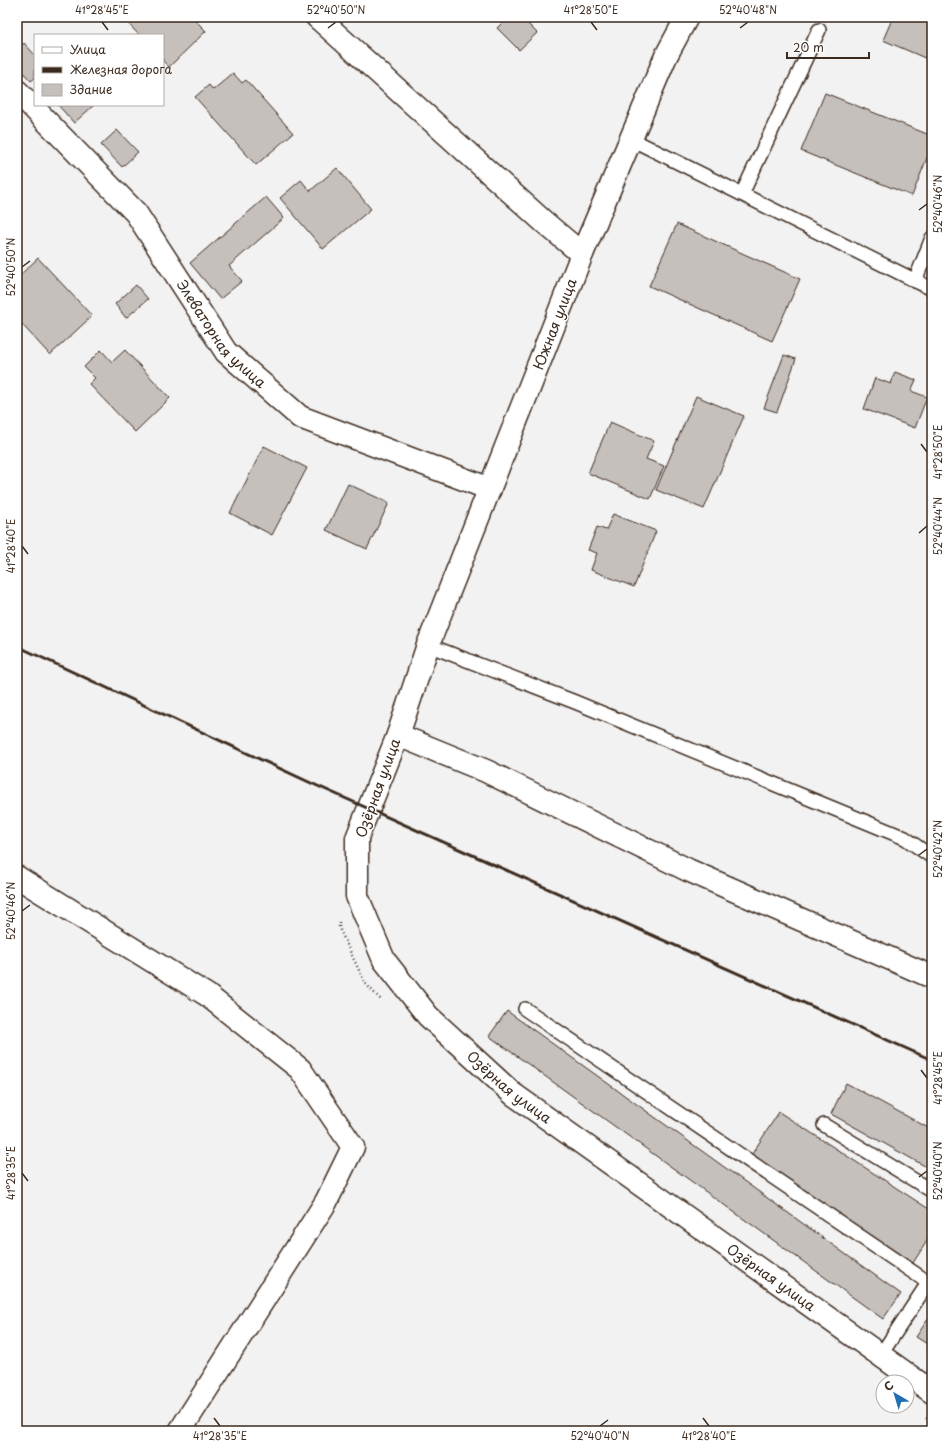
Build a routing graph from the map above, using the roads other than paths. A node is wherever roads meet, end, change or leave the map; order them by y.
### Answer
1 (317, 17) edge
2 (686, 17) edge
3 (819, 30) dead end
4 (17, 91) edge
5 (631, 139) junction
6 (742, 194) junction
7 (932, 238) edge
8 (582, 254) junction
9 (915, 281) junction
10 (932, 289) edge
11 (490, 489) junction
12 (430, 640) junction
13 (398, 735) junction
14 (932, 857) edge
15 (17, 878) edge
16 (932, 977) edge
17 (525, 1009) dead end
18 (824, 1126) dead end
19 (932, 1191) edge
20 (931, 1282) edge
21 (880, 1356) junction
22 (932, 1392) edge
23 (180, 1431) edge

1 - 8 street
2 - 5 street, Южная улица
3 - 6 lane
4 - 11 street, Элеваторная улица
5 - 6 lane
5 - 8 street, Южная улица
6 - 9 lane
7 - 9 lane
8 - 11 street, Южная улица
9 - 10 lane
11 - 12 street, Южная улица
12 - 13 street, Озёрная улица
12 - 14 lane
13 - 16 street
13 - 21 street, Озёрная улица
15 - 23 street
17 - 20 lane
18 - 19 lane
20 - 21 lane
21 - 22 street, Озёрная улица

